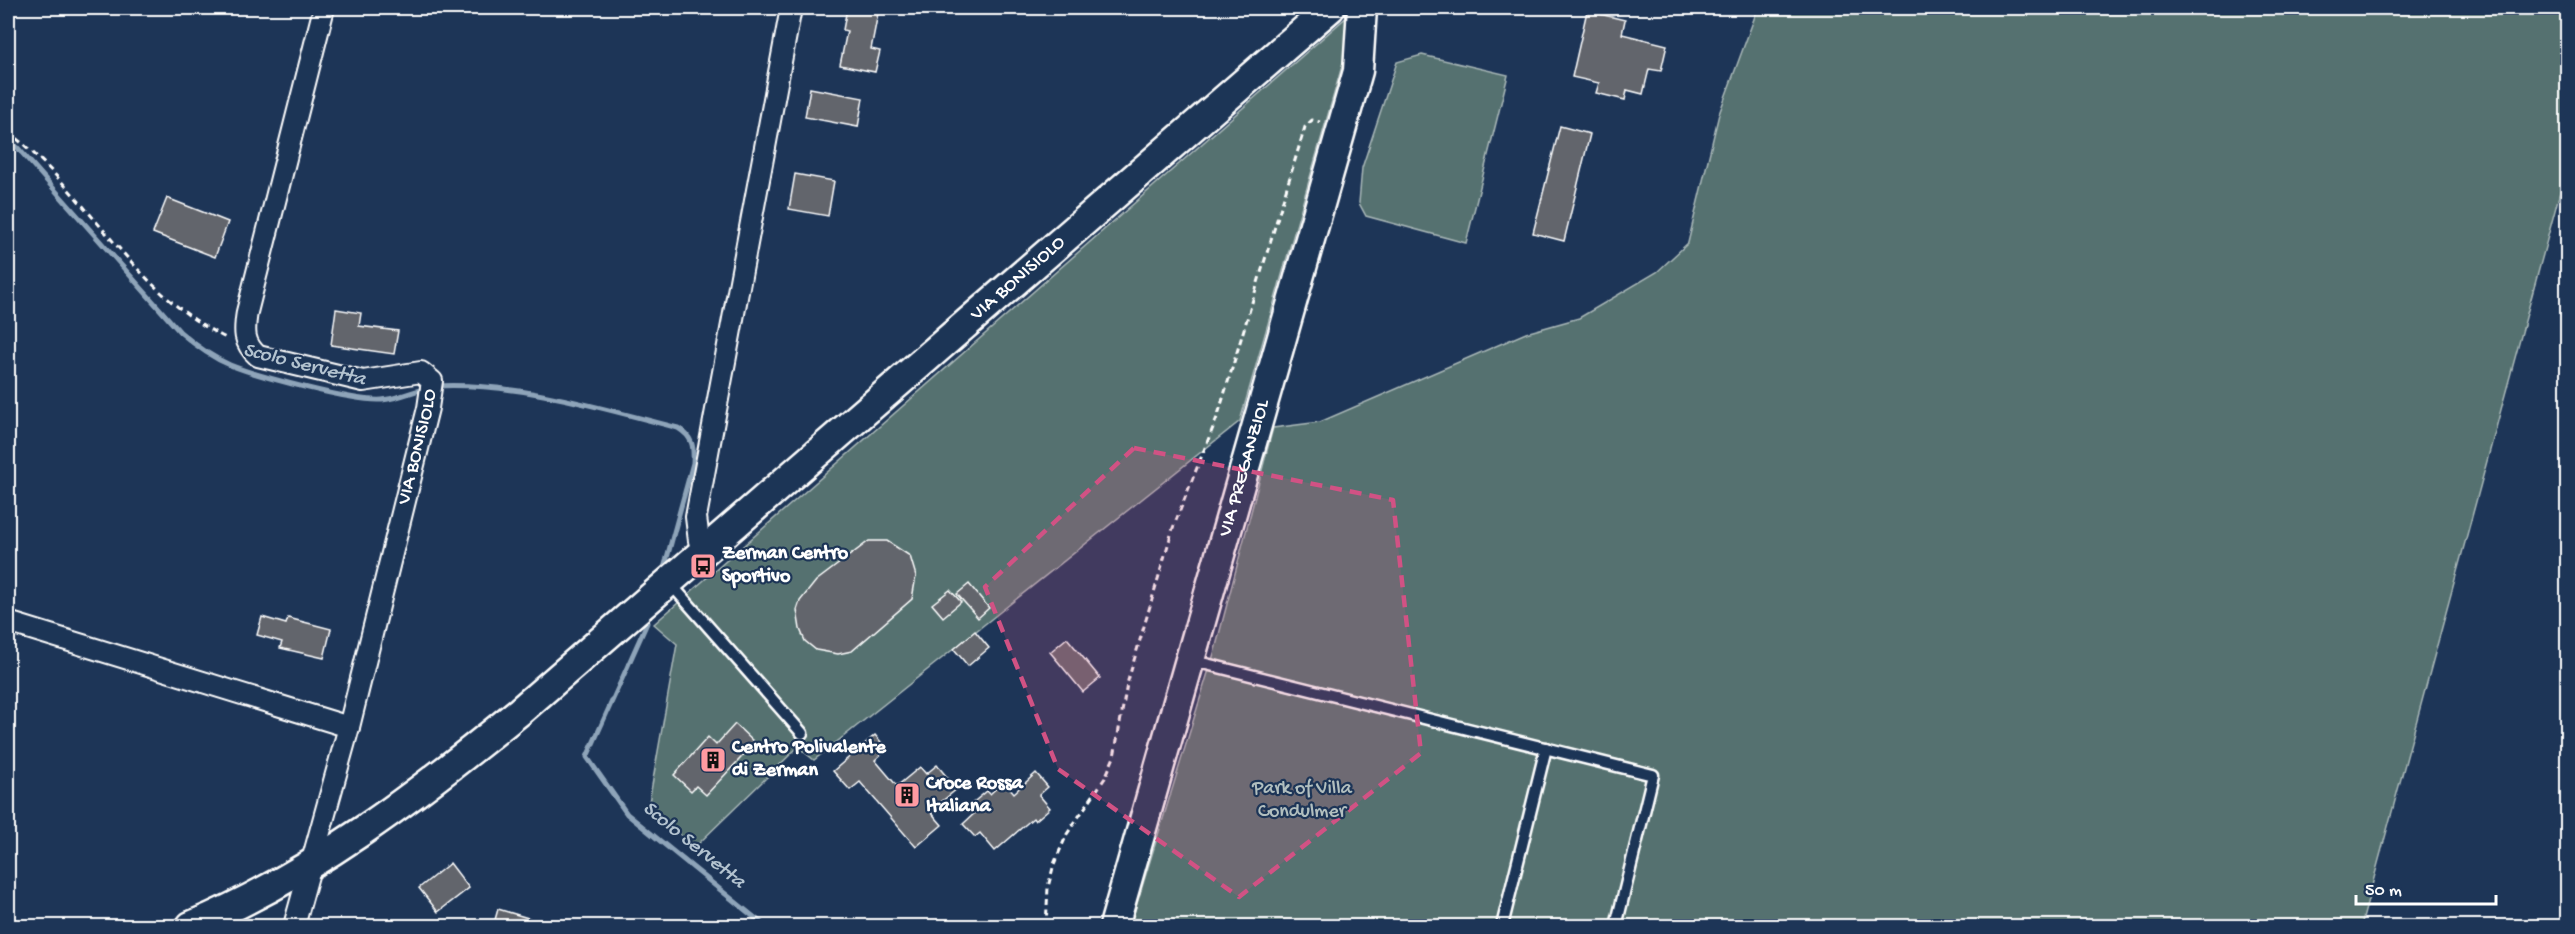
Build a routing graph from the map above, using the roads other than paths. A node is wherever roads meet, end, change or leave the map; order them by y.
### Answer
1 (324, 8) edge
2 (791, 8) edge
3 (1330, 8) edge
4 (1362, 8) edge
5 (706, 549) junction
6 (668, 582) junction
7 (8, 622) edge
8 (1190, 660) junction
9 (349, 727) junction
10 (802, 733) dead end
11 (1546, 748) junction
12 (312, 865) junction
13 (191, 927) edge
14 (294, 927) edge
15 (1114, 927) edge
16 (1502, 927) edge
17 (1617, 927) edge

1 - 9 street, VIA BONISIOLO
2 - 5 street
3 - 5 main road, VIA BONISIOLO
4 - 8 main road, VIA PREGANZIOL
5 - 6 main road, VIA BONISIOLO
6 - 10 lane
6 - 12 main road, VIA BONISIOLO
7 - 9 street
8 - 11 lane
8 - 15 main road, VIA PREGANZIOL
9 - 12 street, VIA BONISIOLO
11 - 16 lane
11 - 17 lane
12 - 13 main road, VIA BONISIOLO
12 - 14 street

